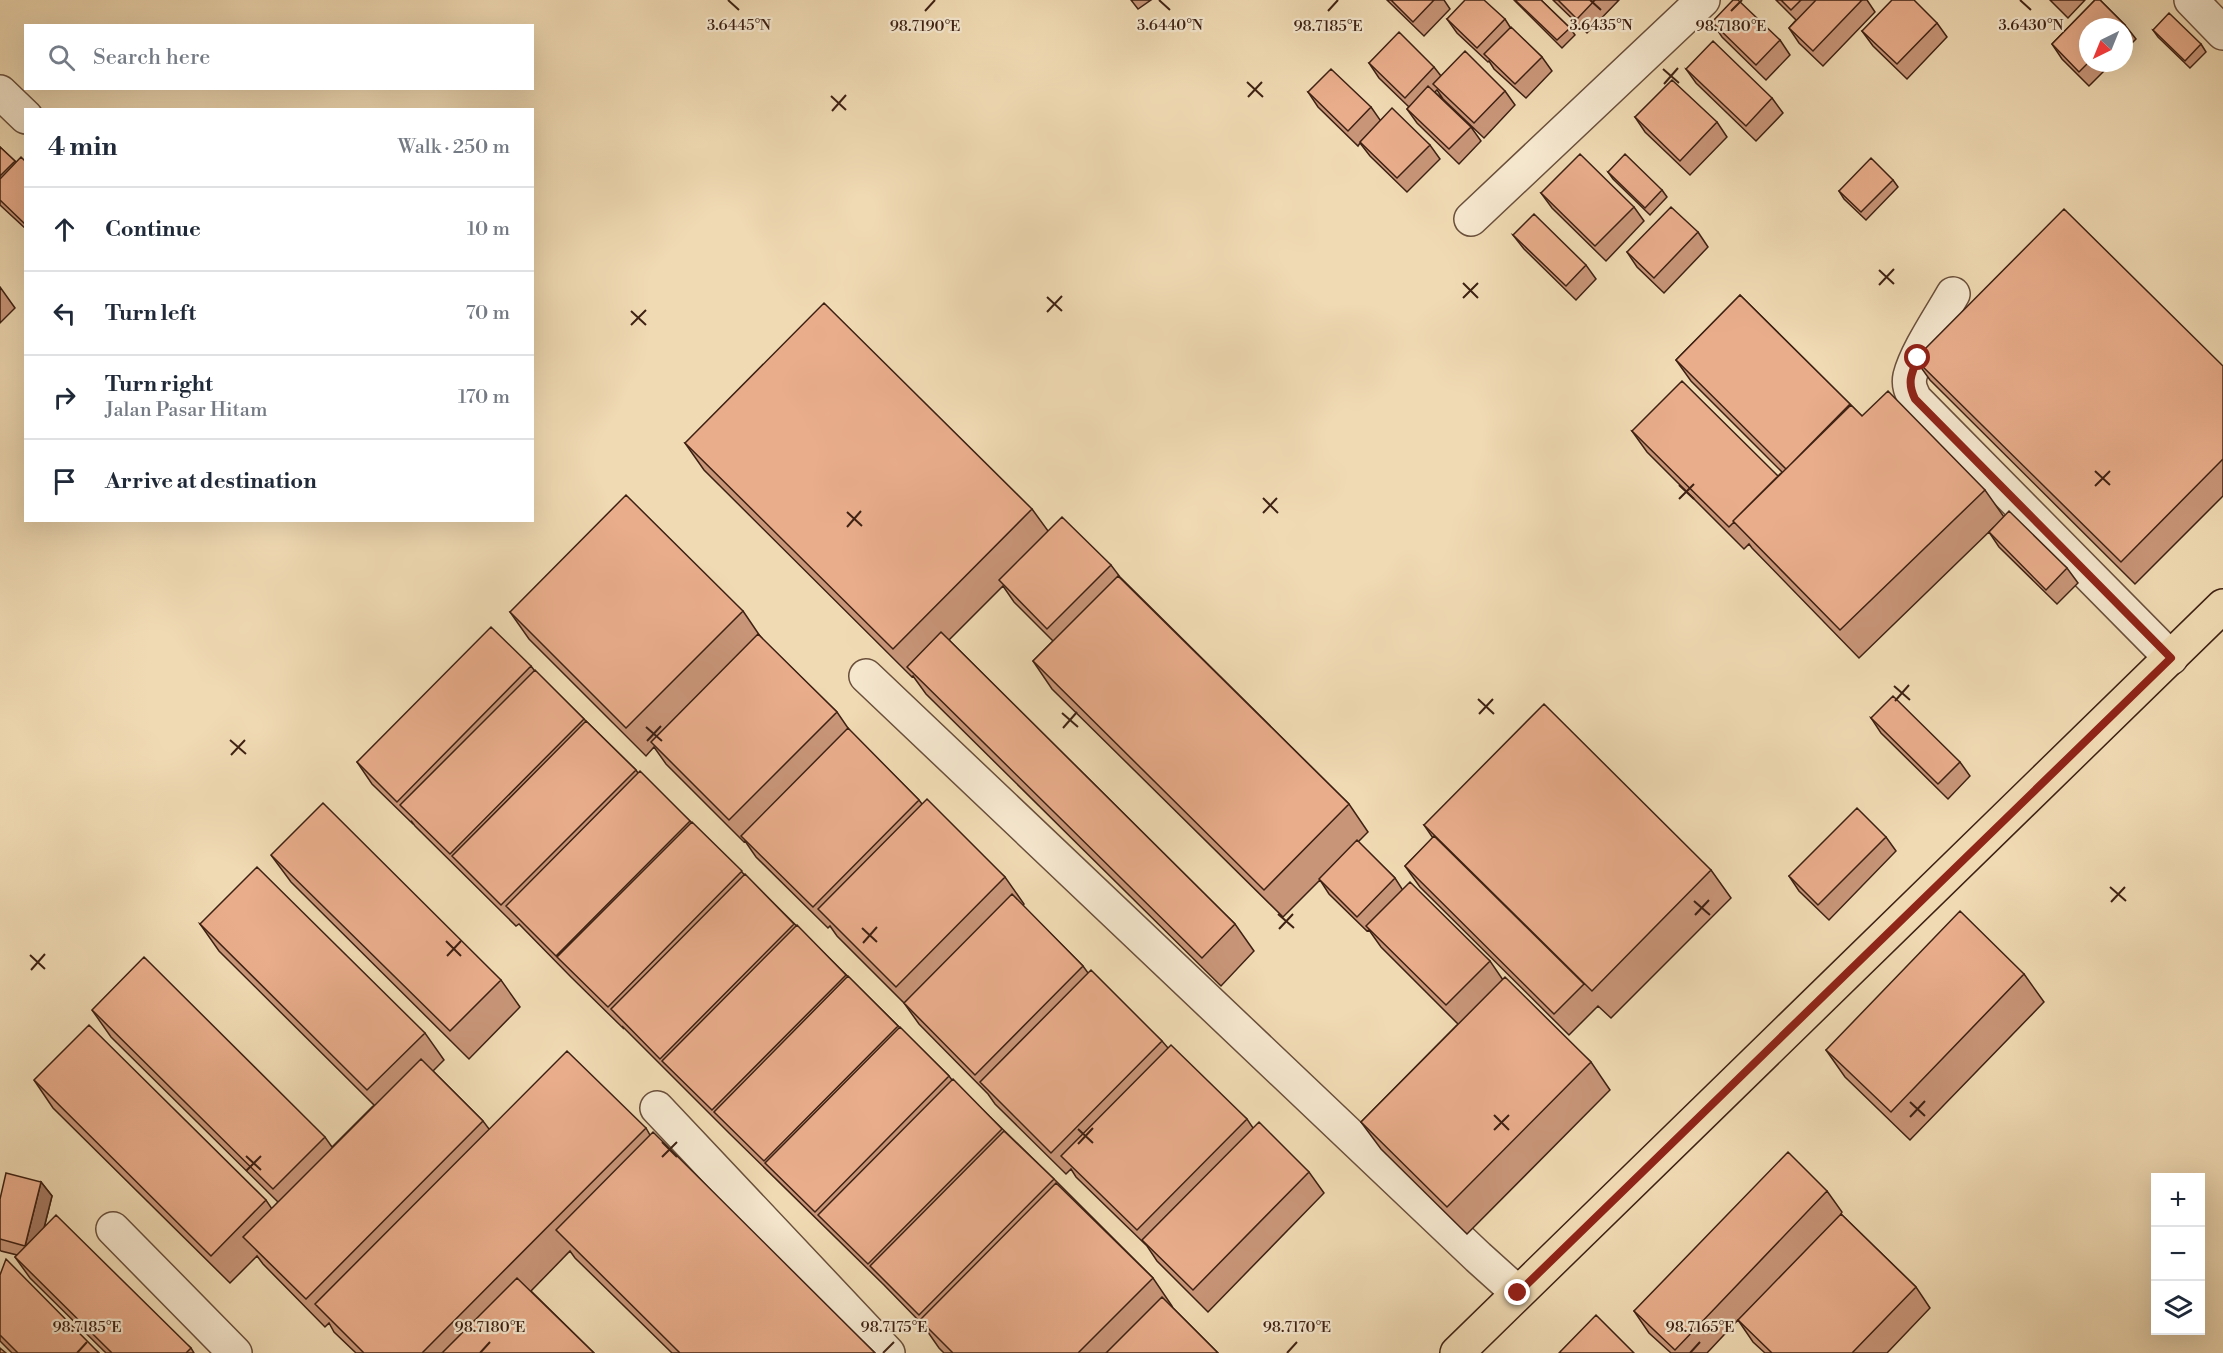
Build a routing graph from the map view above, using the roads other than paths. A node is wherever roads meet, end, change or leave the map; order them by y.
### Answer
1 (1703, 0) edge
2 (2191, 0) edge
3 (2223, 33) edge
4 (0, 92) edge
5 (24, 115) edge
6 (1471, 219) dead end
7 (1953, 294) dead end
8 (2223, 606) edge
9 (2171, 658) junction
10 (866, 676) dead end
11 (657, 1108) dead end
12 (113, 1229) dead end
13 (1518, 1293) junction
14 (235, 1353) edge
15 (888, 1353) edge
16 (1457, 1353) edge

1 - 6 street
2 - 3 street
4 - 5 street
7 - 9 street
8 - 9 main road
9 - 13 main road
10 - 13 street
11 - 15 street
12 - 14 street
13 - 16 main road

